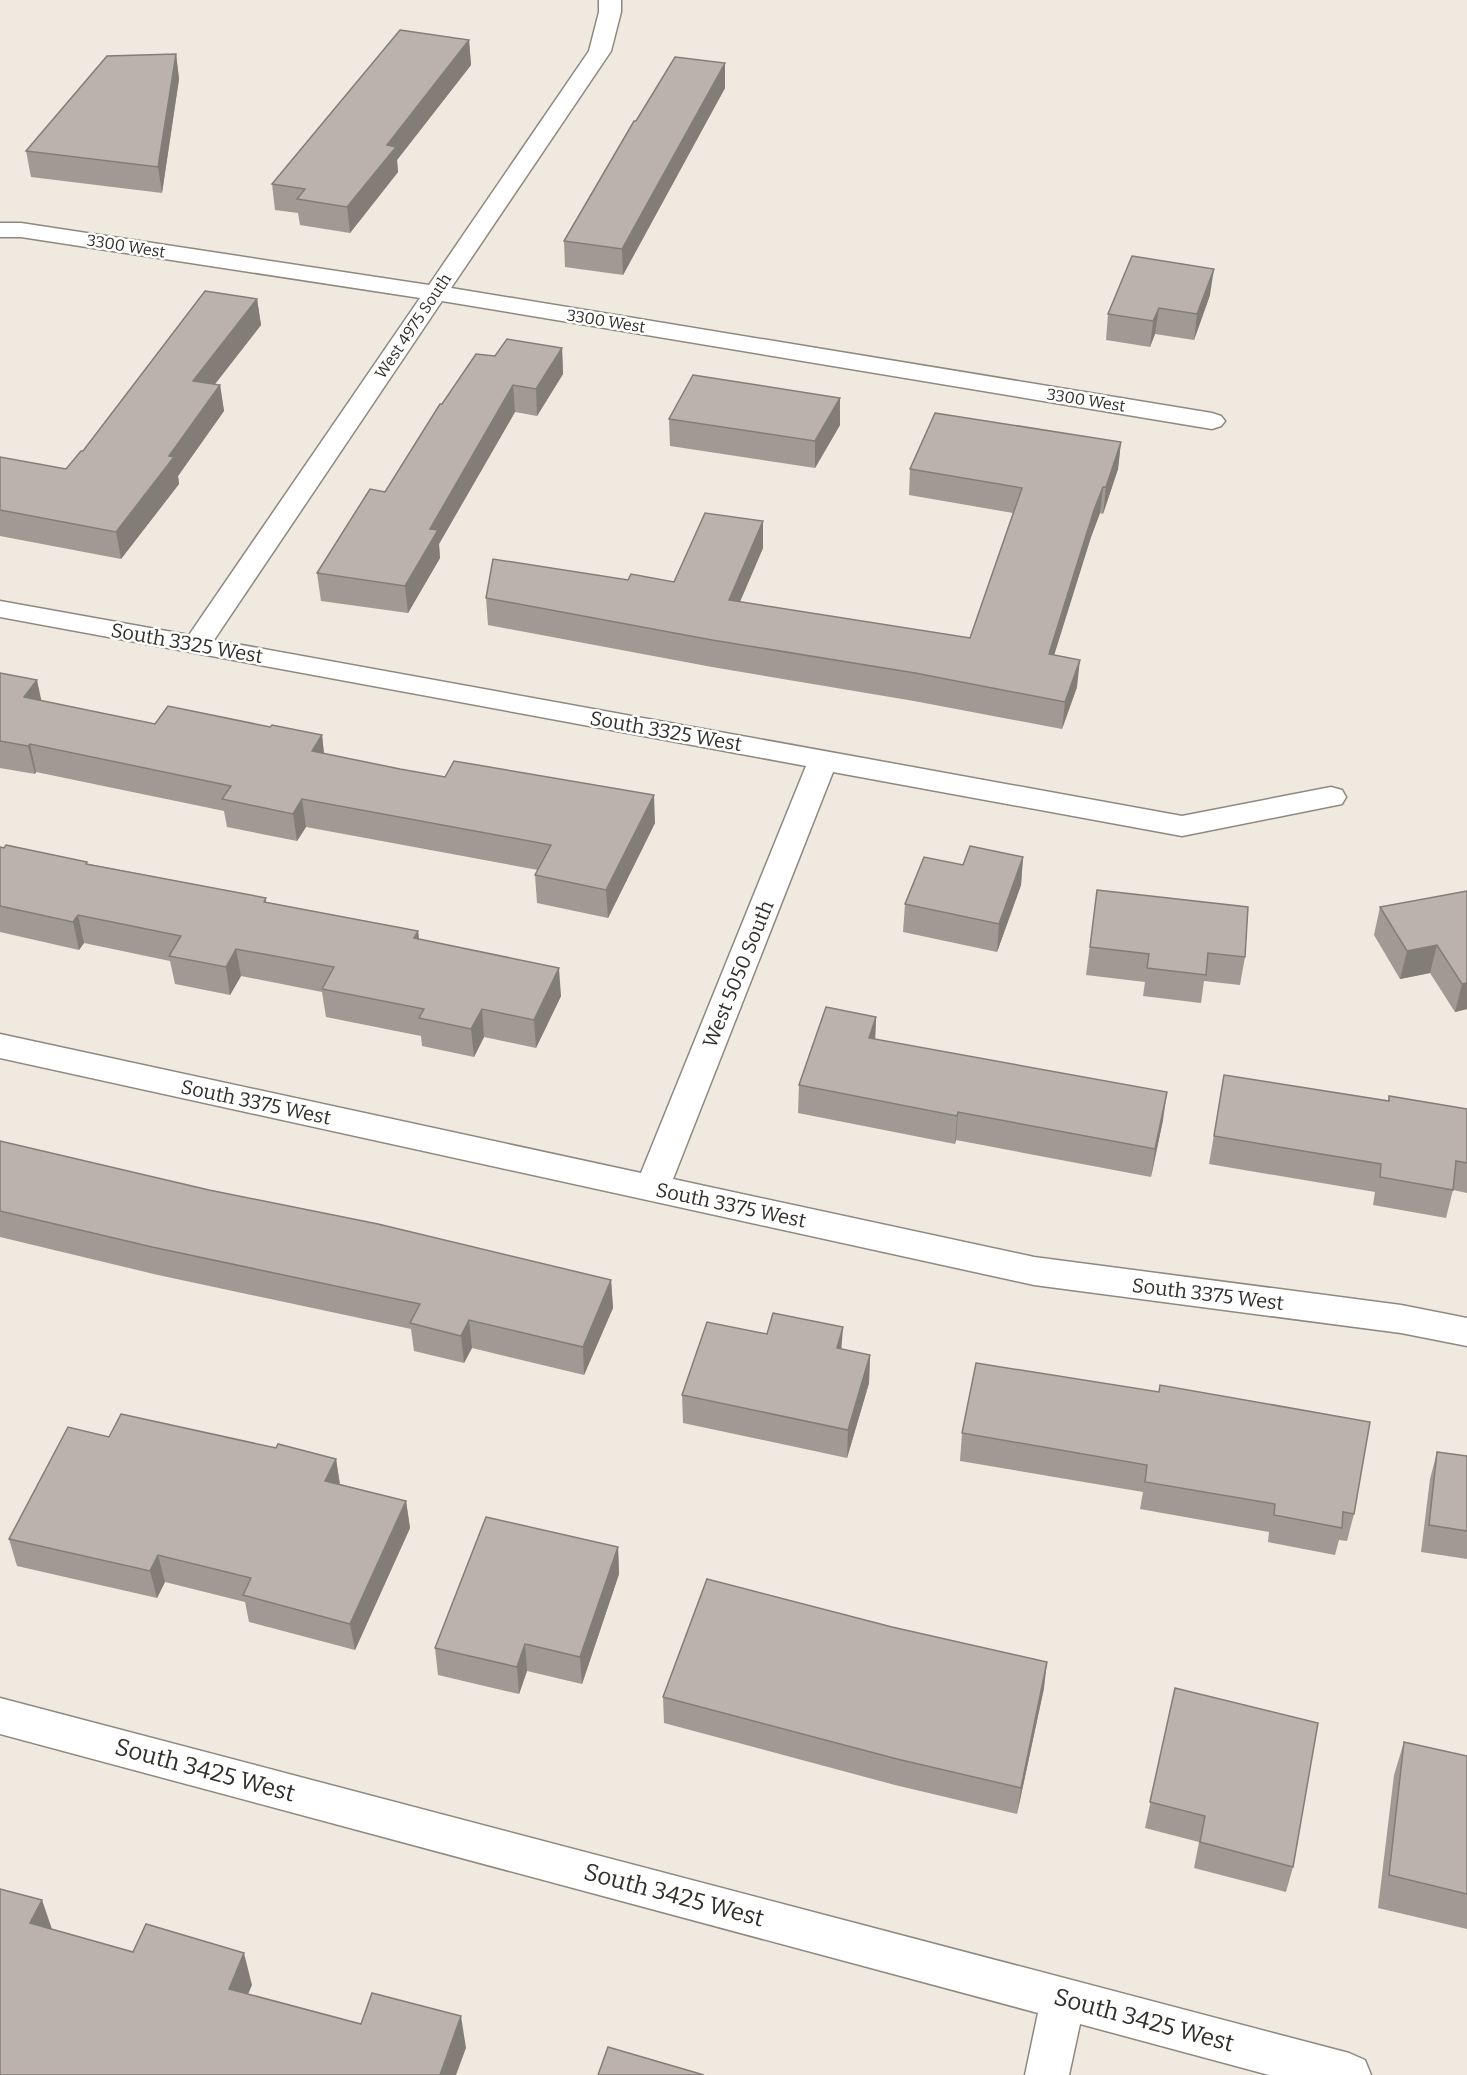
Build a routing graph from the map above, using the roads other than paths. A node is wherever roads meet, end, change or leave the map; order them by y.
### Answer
1 (610, 0) edge
2 (0, 230) edge
3 (435, 293) junction
4 (1212, 421) dead end
5 (0, 609) edge
6 (196, 645) junction
7 (823, 760) junction
8 (1331, 796) dead end
9 (0, 1046) edge
10 (652, 1188) junction
11 (1467, 1332) edge
12 (0, 1716) edge
13 (1063, 1998) junction
14 (1047, 2075) edge
15 (1348, 2075) edge

1 - 3 street, West 4975 South
2 - 3 street, 3300 West
3 - 4 street, 3300 West
3 - 6 street, West 4975 South
5 - 6 street, South 3325 West
6 - 7 street, South 3325 West
7 - 8 street, South 3325 West
7 - 10 street, West 5050 South
9 - 10 street, South 3375 West
10 - 11 street, South 3375 West
12 - 13 street, South 3425 West
13 - 14 street
13 - 15 street, South 3425 West

